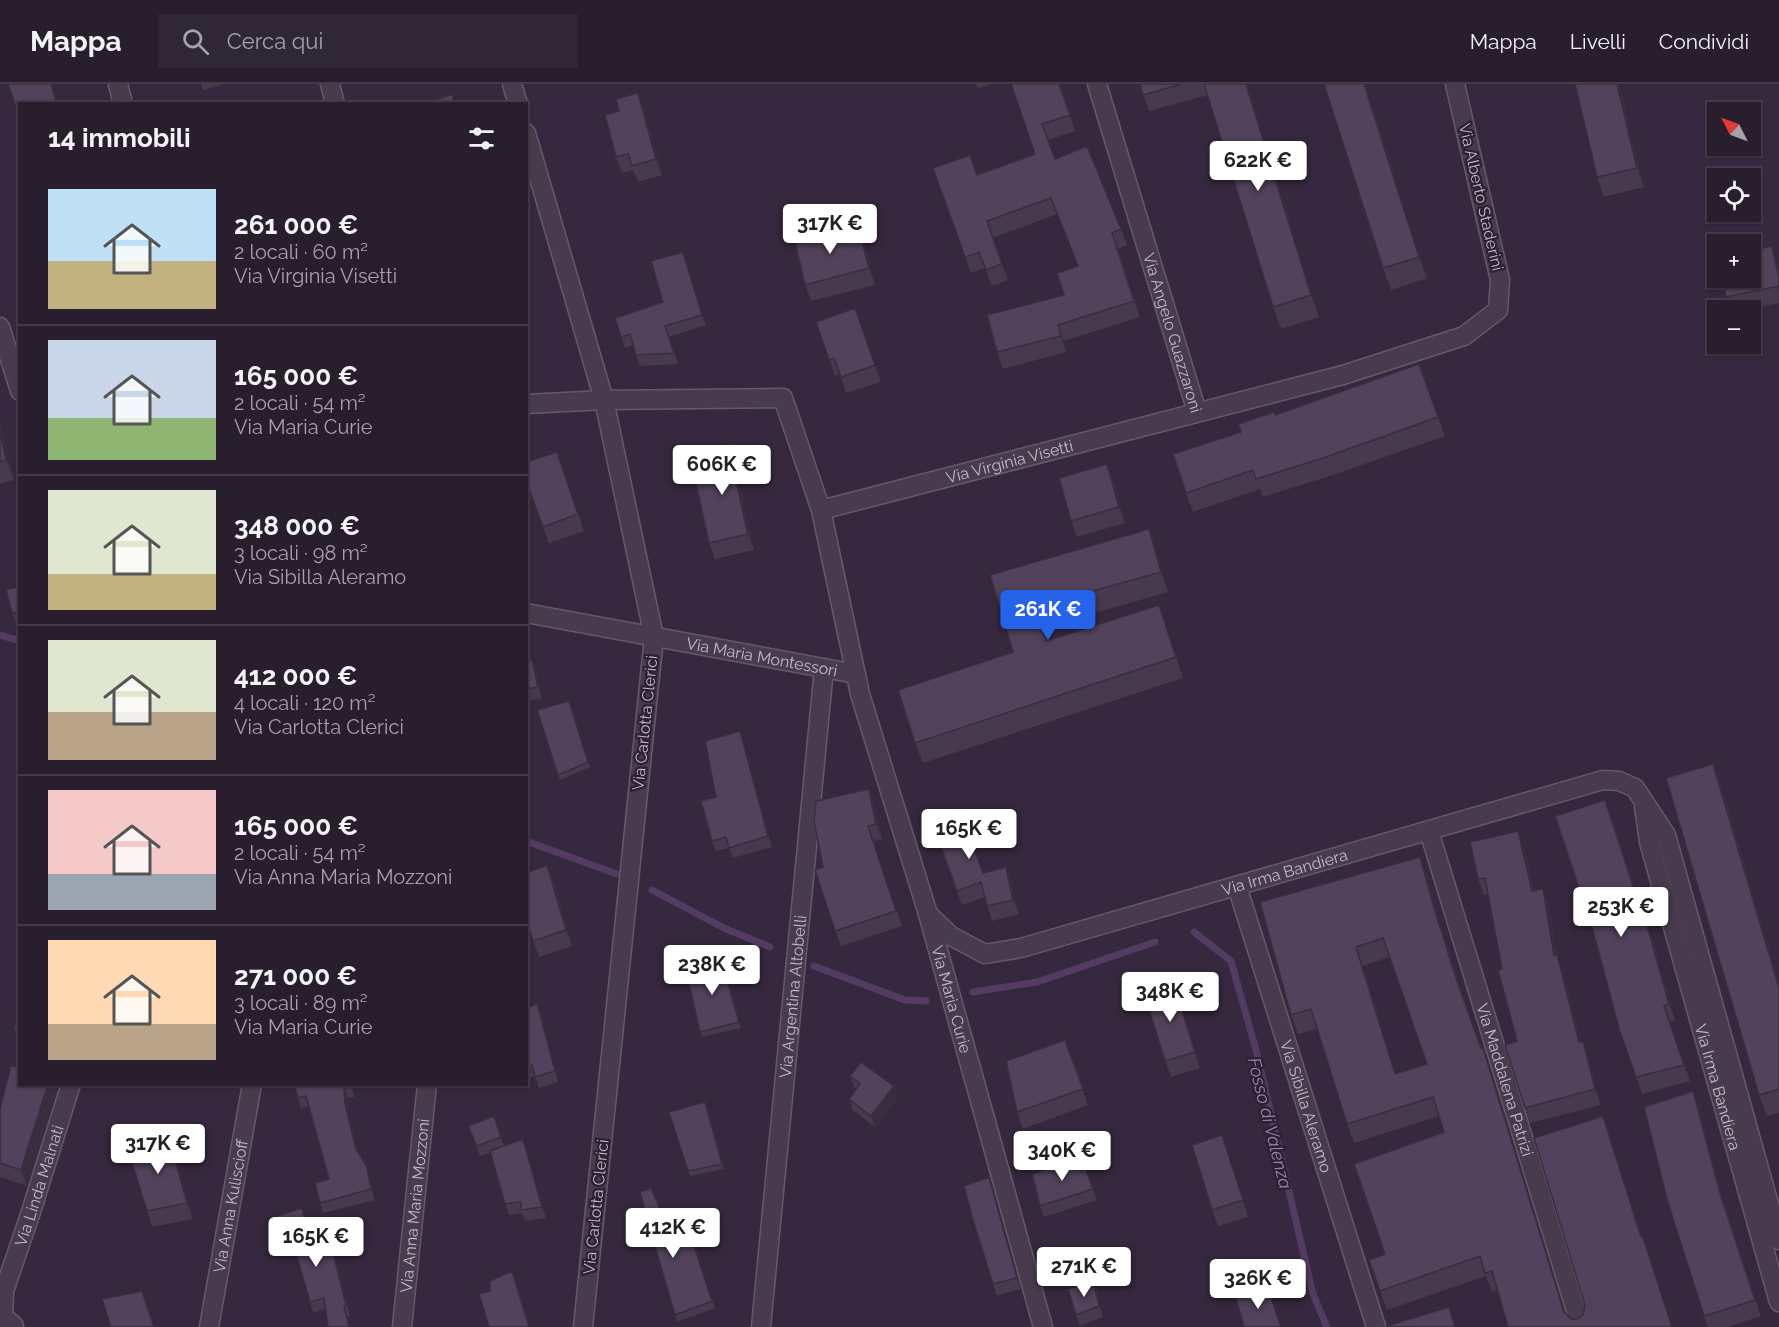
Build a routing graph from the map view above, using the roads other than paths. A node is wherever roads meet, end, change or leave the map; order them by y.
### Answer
1 (117, 84) edge
2 (330, 84) edge
3 (512, 84) edge
4 (1097, 84) edge
5 (1455, 84) edge
6 (122, 102) edge
7 (334, 102) edge
8 (517, 102) edge
9 (528, 140) edge
10 (1498, 310) joint
11 (0, 327) edge
12 (18, 385) edge
13 (604, 400) junction
14 (528, 404) edge
15 (1197, 412) junction
16 (821, 510) junction
17 (528, 613) edge
18 (654, 637) junction
19 (824, 668) junction
20 (856, 674) junction
21 (1644, 801) junction
22 (1429, 831) junction
23 (1237, 886) junction
24 (928, 914) junction
25 (70, 1086) edge
26 (252, 1086) edge
27 (427, 1086) edge
28 (1779, 1240) edge
29 (1779, 1302) edge
30 (5, 1322) edge
31 (209, 1327) edge
32 (402, 1327) edge
33 (583, 1327) edge
34 (761, 1327) edge
35 (1043, 1327) edge
36 (1376, 1327) edge
37 (1581, 1327) edge

1 - 6 street
2 - 7 street
3 - 8 street
4 - 15 street, Via Angelo Guazzaroni
5 - 10 street, Via Alberto Staderini
9 - 13 street, Via Carlotta Clerici
10 - 15 street, Via Angelo Guazzaroni
11 - 12 street
13 - 14 street
13 - 16 street
13 - 18 street, Via Carlotta Clerici
15 - 16 street, Via Virginia Visetti
16 - 20 street
17 - 18 street, Via Maria Montessori
18 - 19 street, Via Maria Montessori
18 - 33 street, Via Carlotta Clerici
19 - 20 street, Via Maria Montessori
19 - 34 street, Via Argentina Altobelli
20 - 24 street, Via Maria Curie
21 - 22 street, Via Irma Bandiera
21 - 28 street, Via Irma Bandiera
21 - 29 street, Via Irma Bandiera
22 - 23 street, Via Irma Bandiera
22 - 37 street, Via Maddalena Patrizi
23 - 24 street, Via Irma Bandiera
23 - 36 street, Via Sibilla Aleramo
24 - 35 street, Via Maria Curie
25 - 30 street, Via Linda Malnati
26 - 31 street, Via Anna Kuliscioff
27 - 32 street, Via Anna Maria Mozzoni

